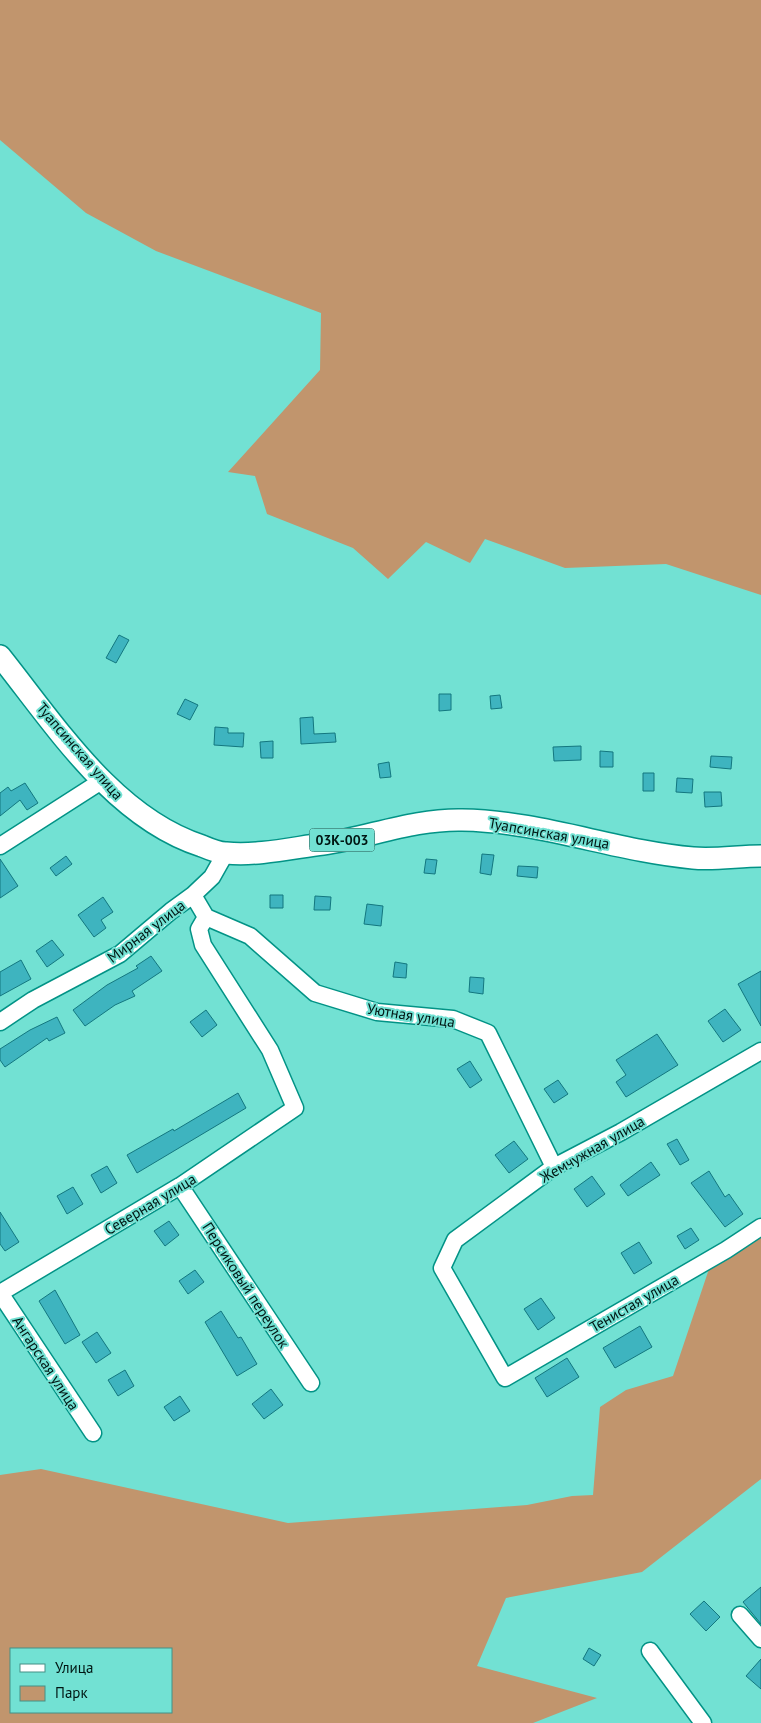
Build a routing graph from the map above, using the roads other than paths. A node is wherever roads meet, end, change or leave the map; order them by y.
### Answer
1 (0, 656) edge
2 (103, 780) junction
3 (0, 846) edge
4 (224, 854) junction
5 (761, 856) edge
6 (193, 895) junction
7 (206, 917) junction
8 (0, 1022) edge
9 (761, 1051) edge
10 (554, 1167) junction
11 (180, 1186) junction
12 (761, 1227) edge
13 (0, 1293) edge
14 (505, 1378) joint
15 (311, 1383) dead end
16 (93, 1433) dead end
17 (740, 1615) dead end
18 (761, 1639) edge
19 (650, 1651) dead end
20 (703, 1723) edge

1 - 2 main road, Туапсинская улица / 03К-003
2 - 3 street
2 - 4 main road, Туапсинская улица / 03К-003
4 - 5 main road, Туапсинская улица / 03К-003
4 - 6 street, Мирная улица
6 - 7 street
6 - 8 street, Мирная улица
7 - 10 street, Уютная улица
7 - 11 street, Северная улица
9 - 10 street, Жемчужная улица
10 - 14 street, Жемчужная улица
11 - 13 street, Северная улица
11 - 15 street, Персиковый переулок
12 - 14 street, Тенистая улица
13 - 16 street, Ангарская улица
17 - 18 street
19 - 20 street

